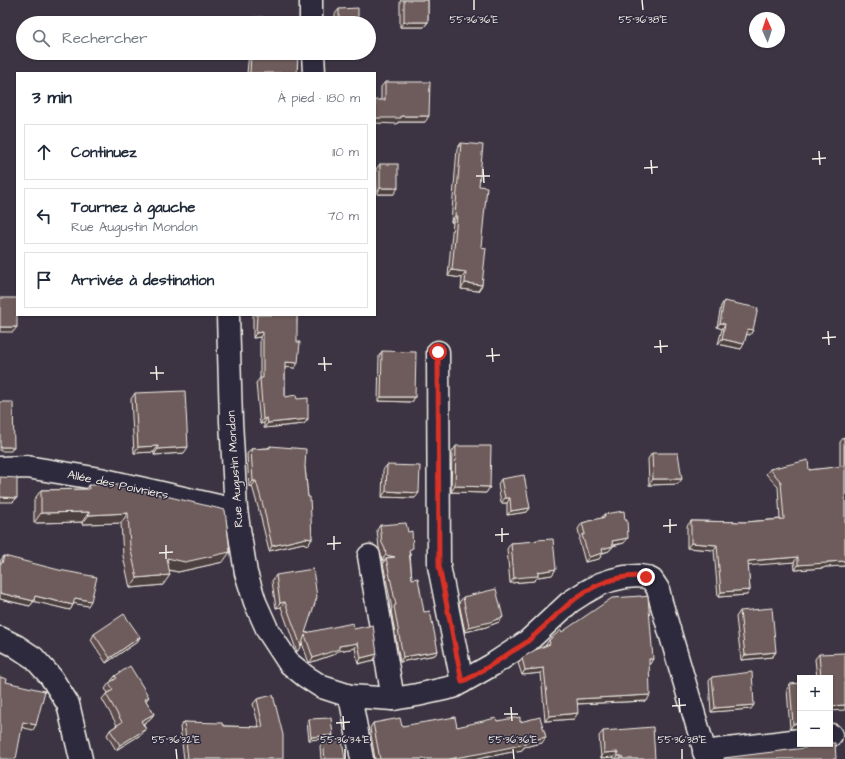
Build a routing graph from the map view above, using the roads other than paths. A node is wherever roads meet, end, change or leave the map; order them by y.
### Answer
1 (310, 0) edge
2 (311, 16) edge
3 (313, 60) edge
4 (314, 72) edge
5 (228, 316) edge
6 (438, 352) dead end
7 (0, 468) edge
8 (236, 510) junction
9 (369, 556) dead end
10 (0, 638) edge
11 (462, 682) junction
12 (350, 696) junction
13 (393, 699) junction
14 (797, 741) edge
15 (705, 756) edge
16 (81, 759) edge
17 (362, 759) edge

1 - 2 street
3 - 4 street
5 - 8 street, Rue Augustin Mondon
6 - 11 street
7 - 8 street, Allée des Poivriers
8 - 12 street, Rue Augustin Mondon
9 - 13 street
10 - 16 street
11 - 13 street, Rue Augustin Mondon
11 - 15 street, Rue Augustin Mondon
12 - 13 street, Rue Augustin Mondon
12 - 17 street
14 - 15 street

